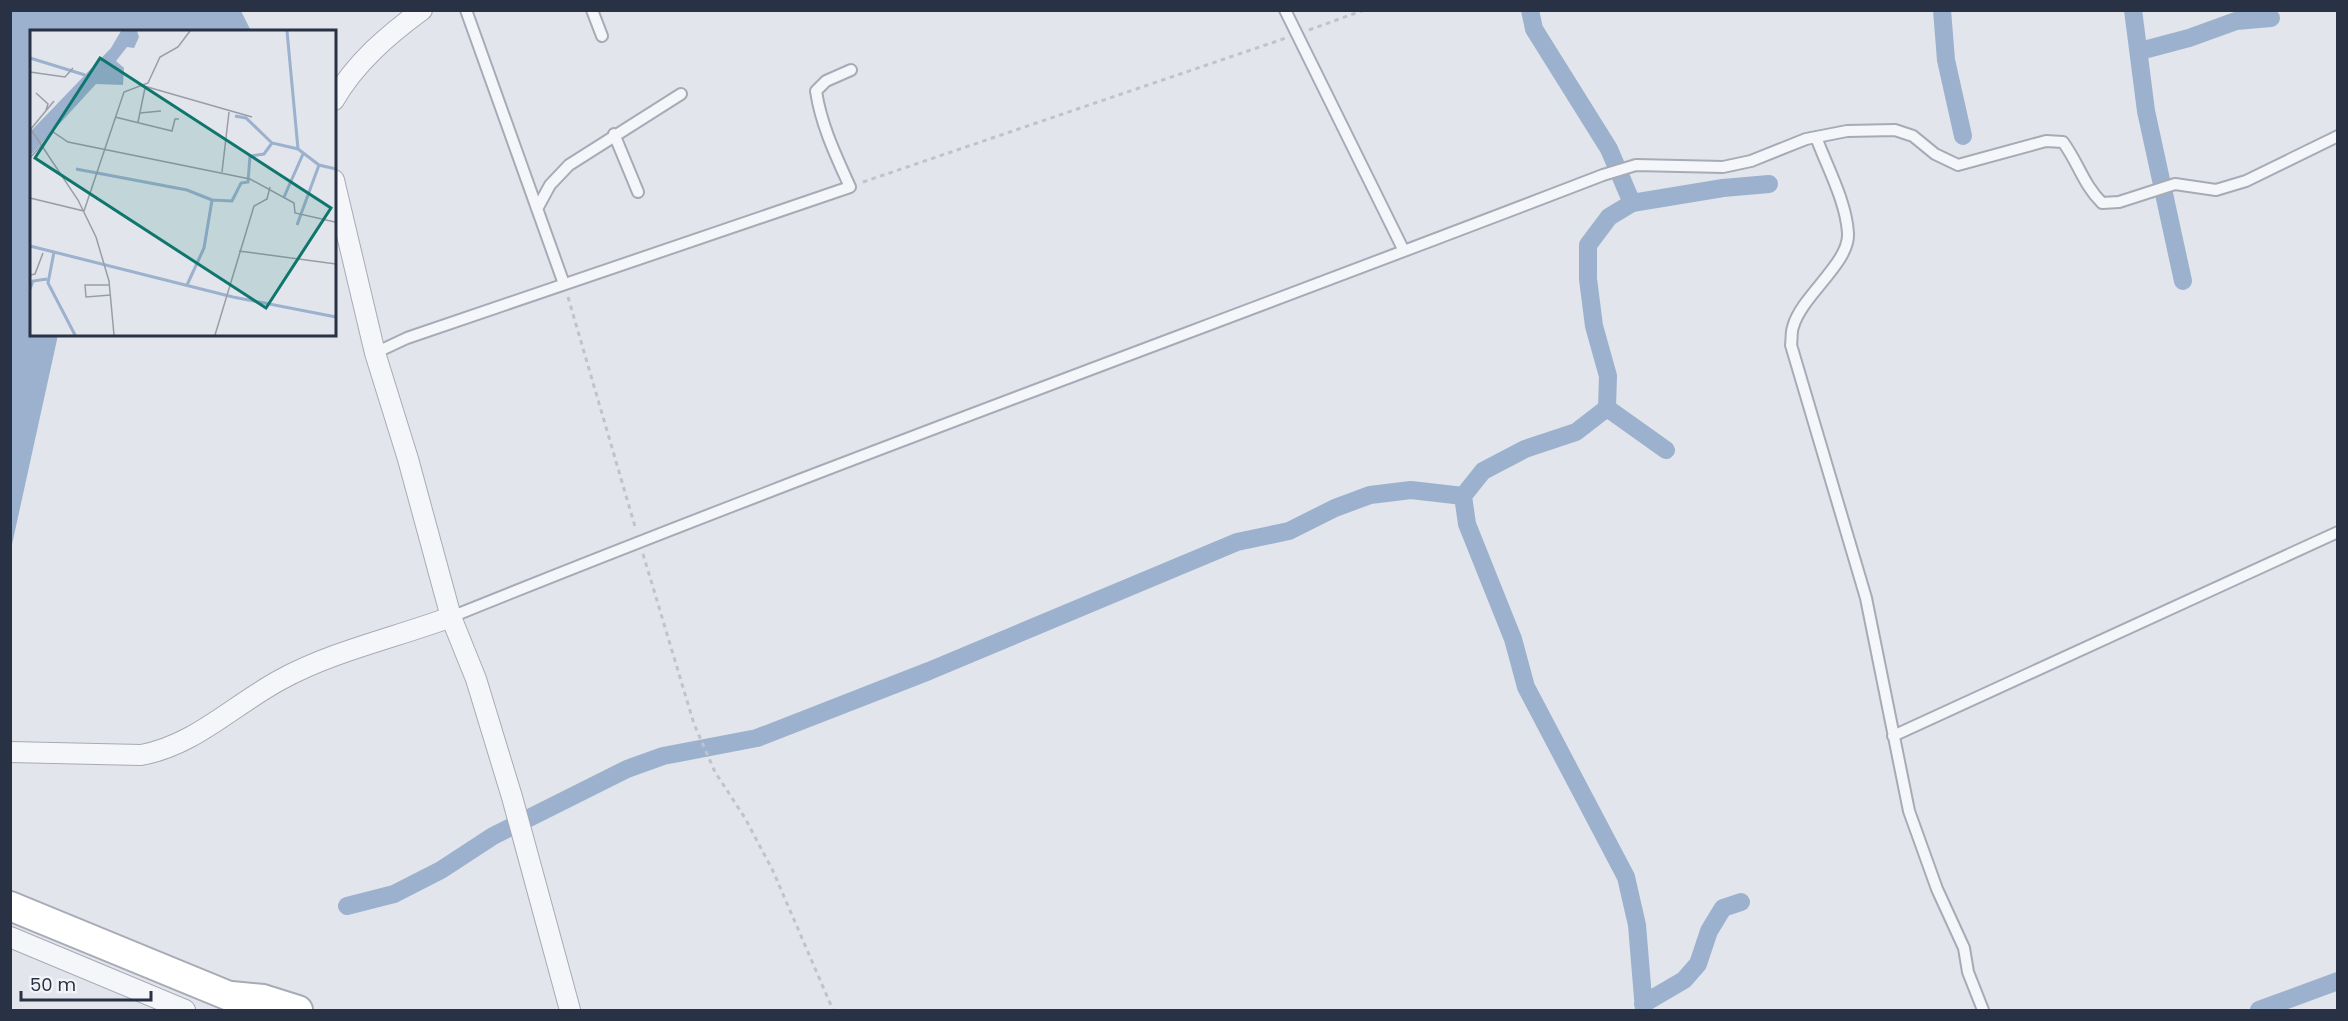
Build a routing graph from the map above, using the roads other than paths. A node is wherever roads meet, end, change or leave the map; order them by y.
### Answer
1 (422, 10) edge
2 (466, 10) edge
3 (592, 10) edge
4 (1286, 10) edge
5 (602, 36) dead end
6 (851, 70) dead end
7 (681, 94) dead end
8 (336, 97) edge
9 (614, 134) junction
10 (2337, 136) edge
11 (1816, 137) junction
12 (336, 188) edge
13 (638, 192) dead end
14 (537, 209) junction
15 (1403, 249) junction
16 (564, 284) junction
17 (375, 353) junction
18 (2337, 532) edge
19 (451, 617) junction
20 (1893, 736) junction
21 (10, 752) edge
22 (10, 906) edge
23 (10, 937) edge
24 (241, 1003) edge
25 (185, 1011) edge
26 (298, 1011) edge
27 (570, 1011) edge
28 (1983, 1011) edge

1 - 8 street
2 - 14 lane
3 - 5 lane
4 - 15 lane
6 - 16 lane
7 - 9 lane
9 - 13 lane
9 - 14 lane
10 - 11 lane
11 - 15 lane
11 - 20 lane
12 - 17 street
14 - 16 lane
15 - 19 lane
16 - 17 lane
17 - 19 street
18 - 20 lane
19 - 21 street
19 - 27 street
20 - 28 lane
22 - 24 main road
23 - 25 street
24 - 26 main road

